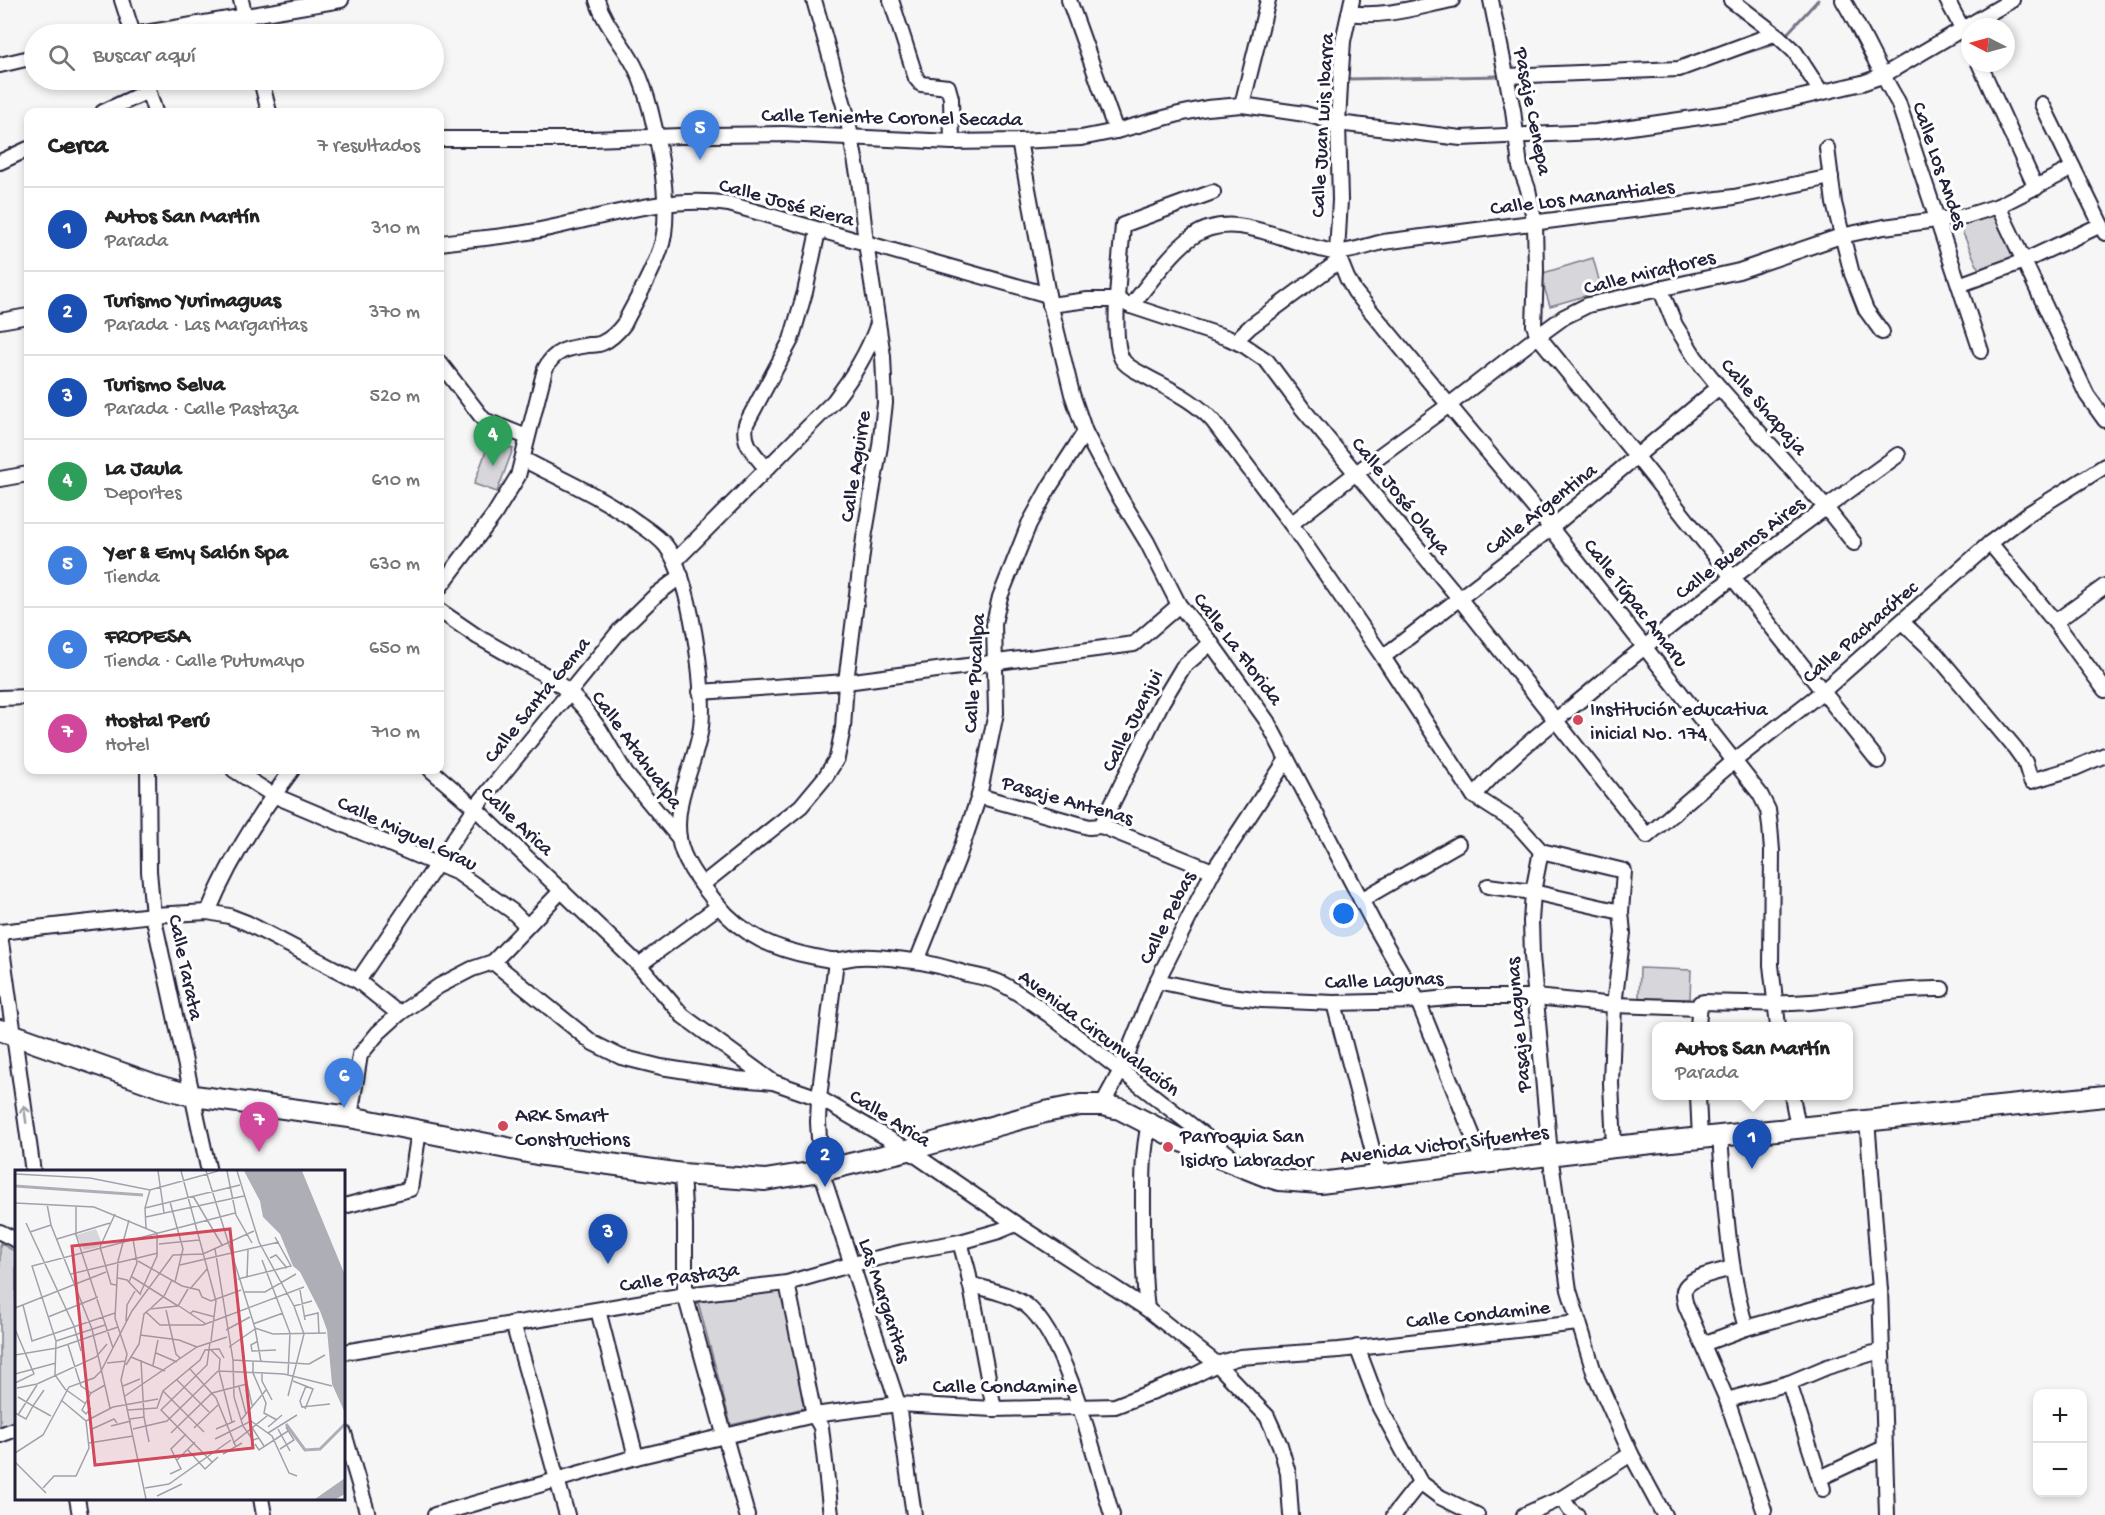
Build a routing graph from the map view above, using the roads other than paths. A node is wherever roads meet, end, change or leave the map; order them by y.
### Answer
1 (122, 0) edge
2 (242, 0) edge
3 (340, 0) edge
4 (597, 0) edge
5 (814, 0) edge
6 (891, 0) edge
7 (1069, 0) edge
8 (1268, 0) edge
9 (1452, 0) edge
10 (1491, 0) edge
11 (1731, 0) edge
12 (1843, 0) edge
13 (1947, 0) edge
14 (2012, 0) edge
15 (1350, 6) edge
16 (244, 16) junction
17 (1980, 18) edge
18 (130, 24) edge
19 (197, 24) edge
20 (246, 24) edge
21 (1961, 24) edge
22 (1961, 29) edge
23 (1779, 38) junction
24 (24, 59) edge
25 (0, 65) edge
26 (1983, 72) edge
27 (1507, 76) junction
28 (1882, 76) junction
29 (139, 90) edge
30 (148, 90) edge
31 (264, 90) edge
32 (1821, 92) junction
33 (2042, 104) dead end
34 (1242, 105) junction
35 (110, 108) edge
36 (154, 108) edge
37 (268, 108) edge
38 (1338, 123) junction
39 (1116, 131) junction
40 (1515, 135) junction
41 (657, 137) junction
42 (444, 139) edge
43 (852, 139) junction
44 (1019, 141) junction
45 (952, 142) junction
46 (1827, 148) dead end
47 (24, 151) edge
48 (0, 162) edge
49 (2073, 168) junction
50 (1832, 177) junction
51 (2036, 188) junction
52 (1213, 192) dead end
53 (665, 203) junction
54 (1998, 206) junction
55 (1937, 220) junction
56 (1535, 224) junction
57 (2103, 229) edge
58 (818, 231) junction
59 (1841, 236) junction
60 (444, 243) edge
61 (866, 243) junction
62 (1338, 257) junction
63 (2024, 261) junction
64 (1959, 285) junction
65 (1660, 288) junction
66 (1049, 300) junction
67 (1118, 300) junction
68 (1131, 306) junction
69 (24, 317) edge
70 (0, 321) edge
71 (878, 322) junction
72 (1882, 332) dead end
73 (1538, 336) junction
74 (1235, 341) junction
75 (1981, 351) dead end
76 (444, 368) edge
77 (1719, 387) junction
78 (1449, 405) junction
79 (2105, 420) edge
80 (1085, 432) junction
81 (527, 437) junction
82 (1898, 455) dead end
83 (1637, 457) junction
84 (523, 459) junction
85 (2105, 466) edge
86 (766, 468) junction
87 (1356, 473) junction
88 (24, 475) edge
89 (0, 479) edge
90 (1826, 508) junction
91 (1291, 524) junction
92 (1551, 528) junction
93 (1854, 543) dead end
94 (1990, 543) junction
95 (675, 561) junction
96 (445, 571) edge
97 (681, 576) junction
98 (1731, 577) junction
99 (2105, 586) edge
100 (1459, 598) junction
101 (1179, 605) junction
102 (444, 614) edge
103 (1902, 622) junction
104 (2055, 622) junction
105 (1211, 643) junction
106 (1644, 646) junction
107 (1383, 657) junction
108 (994, 664) junction
109 (846, 682) junction
110 (2105, 690) edge
111 (568, 692) junction
112 (700, 692) junction
113 (1822, 692) junction
114 (24, 697) edge
115 (0, 698) edge
116 (1555, 721) junction
117 (2105, 755) edge
118 (1287, 759) junction
119 (1734, 760) junction
120 (1878, 761) dead end
121 (148, 774) edge
122 (240, 774) edge
123 (289, 774) edge
124 (436, 774) edge
125 (273, 795) junction
126 (979, 796) junction
127 (1474, 796) junction
128 (475, 808) junction
129 (1101, 826) junction
130 (1647, 836) joint
131 (679, 838) junction
132 (1458, 844) dead end
133 (1541, 851) junction
134 (435, 864) junction
135 (1213, 871) junction
136 (703, 884) junction
137 (1488, 886) dead end
138 (562, 890) junction
139 (1533, 891) junction
140 (1361, 900) junction
141 (719, 906) junction
142 (208, 912) junction
143 (1621, 912) junction
144 (153, 915) junction
145 (527, 926) junction
146 (0, 934) edge
147 (836, 961) junction
148 (917, 961) junction
149 (494, 962) junction
150 (639, 965) junction
151 (358, 981) junction
152 (1157, 981) junction
153 (1942, 989) dead end
154 (1536, 997) junction
155 (1418, 1001) junction
156 (1334, 1003) junction
157 (1614, 1005) junction
158 (1700, 1005) junction
159 (1774, 1005) junction
160 (399, 1014) junction
161 (1698, 1022) edge
162 (1777, 1022) edge
163 (7, 1033) edge
164 (1120, 1072) junction
165 (773, 1082) junction
166 (194, 1096) junction
167 (2105, 1096) edge
168 (819, 1098) junction
169 (1698, 1100) edge
170 (1793, 1100) edge
171 (1102, 1105) junction
172 (350, 1116) junction
173 (1867, 1119) junction
174 (1149, 1124) junction
175 (1798, 1127) junction
176 (419, 1131) junction
177 (1720, 1136) junction
178 (1700, 1139) junction
179 (1614, 1147) junction
180 (908, 1150) junction
181 (1550, 1154) junction
182 (1483, 1161) junction
183 (33, 1170) edge
184 (209, 1170) edge
185 (1250, 1170) junction
186 (821, 1171) junction
187 (682, 1174) junction
188 (1379, 1175) junction
189 (345, 1206) edge
190 (1016, 1224) junction
191 (0, 1232) edge
192 (15, 1240) edge
193 (960, 1242) junction
194 (853, 1264) junction
195 (1732, 1268) junction
196 (787, 1283) junction
197 (970, 1284) junction
198 (1880, 1290) junction
199 (685, 1295) junction
200 (1147, 1309) junction
201 (598, 1310) junction
202 (513, 1323) junction
203 (1578, 1323) junction
204 (1746, 1328) junction
205 (1703, 1344) junction
206 (1357, 1347) junction
207 (1880, 1351) junction
208 (345, 1352) edge
209 (1217, 1364) junction
210 (1789, 1383) junction
211 (1727, 1400) junction
212 (898, 1404) junction
213 (1079, 1406) junction
214 (994, 1409) junction
215 (814, 1415) junction
216 (15, 1429) edge
217 (0, 1435) edge
218 (345, 1435) edge
219 (726, 1437) junction
220 (1884, 1448) junction
221 (1631, 1454) junction
222 (636, 1457) junction
223 (556, 1480) junction
224 (1420, 1482) junction
225 (1562, 1498) junction
226 (78, 1500) edge
227 (261, 1500) edge
228 (1764, 1510) dead end
229 (80, 1515) edge
230 (264, 1515) edge
231 (368, 1515) edge
232 (435, 1515) edge
233 (567, 1515) edge
234 (747, 1515) edge
235 (831, 1515) edge
236 (914, 1515) edge
237 (1112, 1515) edge
238 (1291, 1515) edge
239 (1394, 1515) edge
240 (1477, 1515) edge
241 (1524, 1515) edge
242 (1577, 1515) edge
243 (1664, 1515) edge
244 (1887, 1515) edge

1 - 18 street
2 - 16 street
3 - 16 street
4 - 41 street
5 - 43 street, Calle Aguirre
6 - 45 street
7 - 39 street
8 - 34 street
9 - 15 street
10 - 27 street, Pasaje Cenepa
11 - 23 street
12 - 28 street, Calle Los Andes
13 - 21 street
14 - 17 street, Calle Teniente Coronel Secada
15 - 38 street, Calle Juan Luis Ibarra
16 - 19 street
16 - 20 street
22 - 28 street, Calle Teniente Coronel Secada
23 - 27 street
23 - 32 street
24 - 25 street
26 - 51 street
27 - 40 street, Pasaje Cenepa
28 - 32 street, Calle Teniente Coronel Secada
28 - 55 street, Calle Los Andes
29 - 35 street
30 - 36 street
31 - 37 street
32 - 40 street, Calle Teniente Coronel Secada
33 - 49 street
34 - 38 street, Calle Teniente Coronel Secada
34 - 39 street, Calle Teniente Coronel Secada
38 - 40 street, Calle Teniente Coronel Secada
38 - 62 street, Calle Juan Luis Ibarra
39 - 44 street, Calle Teniente Coronel Secada
40 - 56 street, Pasaje Cenepa
41 - 42 street, Calle Teniente Coronel Secada
41 - 43 street, Calle Teniente Coronel Secada
41 - 53 street
43 - 45 street, Calle Teniente Coronel Secada
43 - 61 street, Calle Aguirre
44 - 45 street, Calle Teniente Coronel Secada
44 - 66 street, Calle La Florida
46 - 50 street
47 - 48 street
49 - 51 street, Calle Miraflores
49 - 57 street
50 - 56 street, Calle Los Manantiales
50 - 59 street
51 - 54 street, Calle Miraflores
52 - 67 street
53 - 58 street, Calle José Riera
53 - 60 street, Calle José Riera
53 - 81 street
54 - 55 street, Calle Miraflores
54 - 63 street
55 - 59 street, Calle Miraflores
55 - 64 street, Calle Los Andes
56 - 62 street, Calle Los Manantiales
56 - 73 street, Pasaje Cenepa
57 - 63 street
58 - 61 street, Calle José Riera
58 - 86 street
59 - 65 street, Calle Miraflores
59 - 72 street
61 - 66 street, Calle José Riera
61 - 71 street, Calle Aguirre
62 - 68 street
62 - 74 street
62 - 78 street, Calle Túpac Amaru
63 - 64 street
63 - 79 street
64 - 75 street, Calle Los Andes
65 - 73 street, Calle Miraflores
65 - 77 street, Calle Shapaja
66 - 67 street, Calle José Olaya
66 - 80 street, Calle La Florida
67 - 68 street, Calle José Olaya
67 - 91 street
68 - 74 street, Calle José Olaya
69 - 70 street
71 - 86 street
71 - 109 street, Calle Aguirre
73 - 78 street, Calle Miraflores
73 - 83 street
74 - 87 street, Calle José Olaya
76 - 81 street
77 - 83 street, Calle Argentina
77 - 90 street, Calle Shapaja
78 - 87 street, Calle Miraflores
78 - 92 street, Calle Túpac Amaru
80 - 101 street, Calle La Florida
80 - 108 street, Calle Pucallpa
81 - 84 street
82 - 90 street, Calle Buenos Aires
83 - 92 street, Calle Argentina
83 - 98 street
84 - 95 street, Avenida Circunvalación
84 - 96 street
85 - 94 street, Calle Pachacútec
86 - 95 street
87 - 91 street, Calle Miraflores
87 - 100 street, Calle José Olaya
88 - 89 street
90 - 93 street, Calle Shapaja
90 - 98 street, Calle Buenos Aires
91 - 107 street
92 - 100 street, Calle Argentina
92 - 106 street, Calle Túpac Amaru
94 - 103 street, Calle Pachacútec
94 - 104 street
95 - 97 street, Avenida Circunvalación
97 - 111 street, Calle Santa Gema
97 - 112 street, Avenida Circunvalación
98 - 106 street, Calle Buenos Aires
98 - 113 street
99 - 104 street
100 - 107 street, Calle Argentina
100 - 116 street, Calle José Olaya
101 - 105 street, Calle La Florida
101 - 108 street
102 - 111 street, Calle Atahualpa
103 - 113 street, Calle Pachacútec
103 - 117 street
104 - 110 street
105 - 118 street, Calle La Florida
105 - 129 street, Calle Juanjui
106 - 116 street, Calle Buenos Aires
106 - 119 street, Calle Túpac Amaru
107 - 127 street
108 - 109 street
108 - 126 street, Calle Pucallpa
109 - 112 street
109 - 136 street, Calle Aguirre
111 - 128 street, Calle Santa Gema
111 - 131 street, Calle Atahualpa
112 - 131 street, Avenida Circunvalación
113 - 119 street, Calle Pachacútec
113 - 120 street
114 - 115 street
116 - 127 street, Calle Buenos Aires
116 - 130 street, Calle José Olaya
118 - 135 street, Calle Pebas
118 - 140 street, Calle La Florida
119 - 130 street, Calle Pachacútec
119 - 159 street, Calle Túpac Amaru
121 - 144 street, Calle Tarata
122 - 125 street, Calle Miguel Grau
123 - 125 street
124 - 128 street, Calle Arica
125 - 134 street, Calle Miguel Grau
125 - 142 street
126 - 129 street, Pasaje Antenas
126 - 148 street, Calle Pucallpa
127 - 133 street
128 - 134 street, Calle Santa Gema
128 - 138 street, Calle Arica
129 - 135 street, Pasaje Antenas
131 - 136 street, Avenida Circunvalación
132 - 140 street
133 - 139 street, Pasaje Lagunas
133 - 143 street
134 - 145 street, Calle Miguel Grau
134 - 151 street, Calle Santa Gema
135 - 152 street, Calle Pebas
136 - 141 street, Avenida Circunvalación
137 - 139 street
138 - 145 street
138 - 150 street, Calle Arica
139 - 143 street
139 - 154 street, Pasaje Lagunas
140 - 155 street, Calle La Florida
141 - 147 street, Avenida Circunvalación
141 - 150 street
142 - 144 street
142 - 151 street
143 - 157 street
144 - 146 street
144 - 166 street, Calle Tarata
145 - 149 street
146 - 163 street
147 - 148 street, Avenida Circunvalación
147 - 168 street, Las Margaritas
148 - 164 street, Avenida Circunvalación
149 - 160 street
149 - 165 street
150 - 165 street, Calle Arica
151 - 160 street
152 - 156 street, Calle Lagunas
152 - 164 street, Calle Pebas
153 - 159 street
154 - 155 street, Calle Lagunas
154 - 157 street, Calle Lagunas
154 - 181 street, Pasaje Lagunas
155 - 156 street, Calle Lagunas
155 - 182 street, Calle La Florida
156 - 188 street
157 - 158 street, Calle Lagunas
157 - 179 street
158 - 159 street
158 - 161 street
159 - 162 street, Calle Túpac Amaru
160 - 172 street
163 - 166 highway, Avenida Victor Sifuentes
183 -> 163 street
164 - 171 street, Calle Pebas
164 - 185 street, Avenida Circunvalación
165 - 168 street, Calle Arica
166 - 172 highway, Avenida Victor Sifuentes
166 - 184 street, Calle Tarata
167 - 173 highway, Avenida Victor Sifuentes
168 - 180 street, Calle Arica
168 - 186 street, Las Margaritas
169 - 178 street
170 - 175 street
171 - 174 highway, Avenida Victor Sifuentes
171 - 180 highway, Avenida Victor Sifuentes
172 - 176 highway, Avenida Victor Sifuentes
173 - 175 highway, Avenida Victor Sifuentes
173 - 198 street
174 - 185 highway, Avenida Victor Sifuentes
174 - 200 street
175 - 177 highway, Avenida Victor Sifuentes
176 - 187 highway, Avenida Victor Sifuentes
176 - 189 street
177 - 178 highway, Avenida Victor Sifuentes
177 - 195 street
178 - 179 highway, Avenida Victor Sifuentes
179 - 181 highway, Avenida Victor Sifuentes
180 - 186 highway, Avenida Victor Sifuentes
180 - 190 street, Calle Arica
181 - 182 highway, Avenida Victor Sifuentes
181 - 203 street, Pasaje Lagunas
182 - 188 highway, Avenida Victor Sifuentes
185 - 188 highway, Avenida Victor Sifuentes
186 - 187 highway, Avenida Victor Sifuentes
186 - 194 street, Las Margaritas
187 - 199 street
190 - 193 street, Calle Pastaza
190 - 200 street, Calle Arica
191 - 192 street
193 - 194 street, Calle Pastaza
193 - 197 street
194 - 196 street, Calle Pastaza
194 - 212 street, Las Margaritas
195 - 204 street
195 - 205 street
196 - 199 street, Calle Pastaza
196 - 215 street
197 - 213 street
197 - 214 street
198 - 204 street
198 - 207 street
199 - 201 street, Calle Pastaza
199 - 219 street
200 - 209 street, Calle Arica
201 - 202 street, Calle Pastaza
201 - 222 street
202 - 208 street, Calle Pastaza
202 - 223 street
203 - 206 street, Calle Condamine
203 - 221 street, Pasaje Lagunas
204 - 205 street
205 - 211 street
206 - 209 street, Calle Condamine
206 - 224 street
207 - 210 street
207 - 220 street
209 - 213 street, Calle Condamine
209 - 238 street, Calle Arica
210 - 211 street
210 - 220 street
211 - 228 street
212 - 214 street, Calle Condamine
212 - 215 street, Calle Condamine
212 - 236 street, Las Margaritas
213 - 214 street, Calle Condamine
213 - 237 street
215 - 219 street, Calle Condamine
215 - 235 street
216 - 217 street
218 - 231 street
219 - 222 street, Calle Condamine
219 - 234 street
220 - 244 street
221 - 225 street
221 - 243 street, Pasaje Lagunas
222 - 223 street, Calle Condamine
223 - 232 street, Calle Condamine
223 - 233 street
224 - 239 street
224 - 240 street
225 - 241 street
225 - 242 street
226 - 229 street
227 - 230 street

